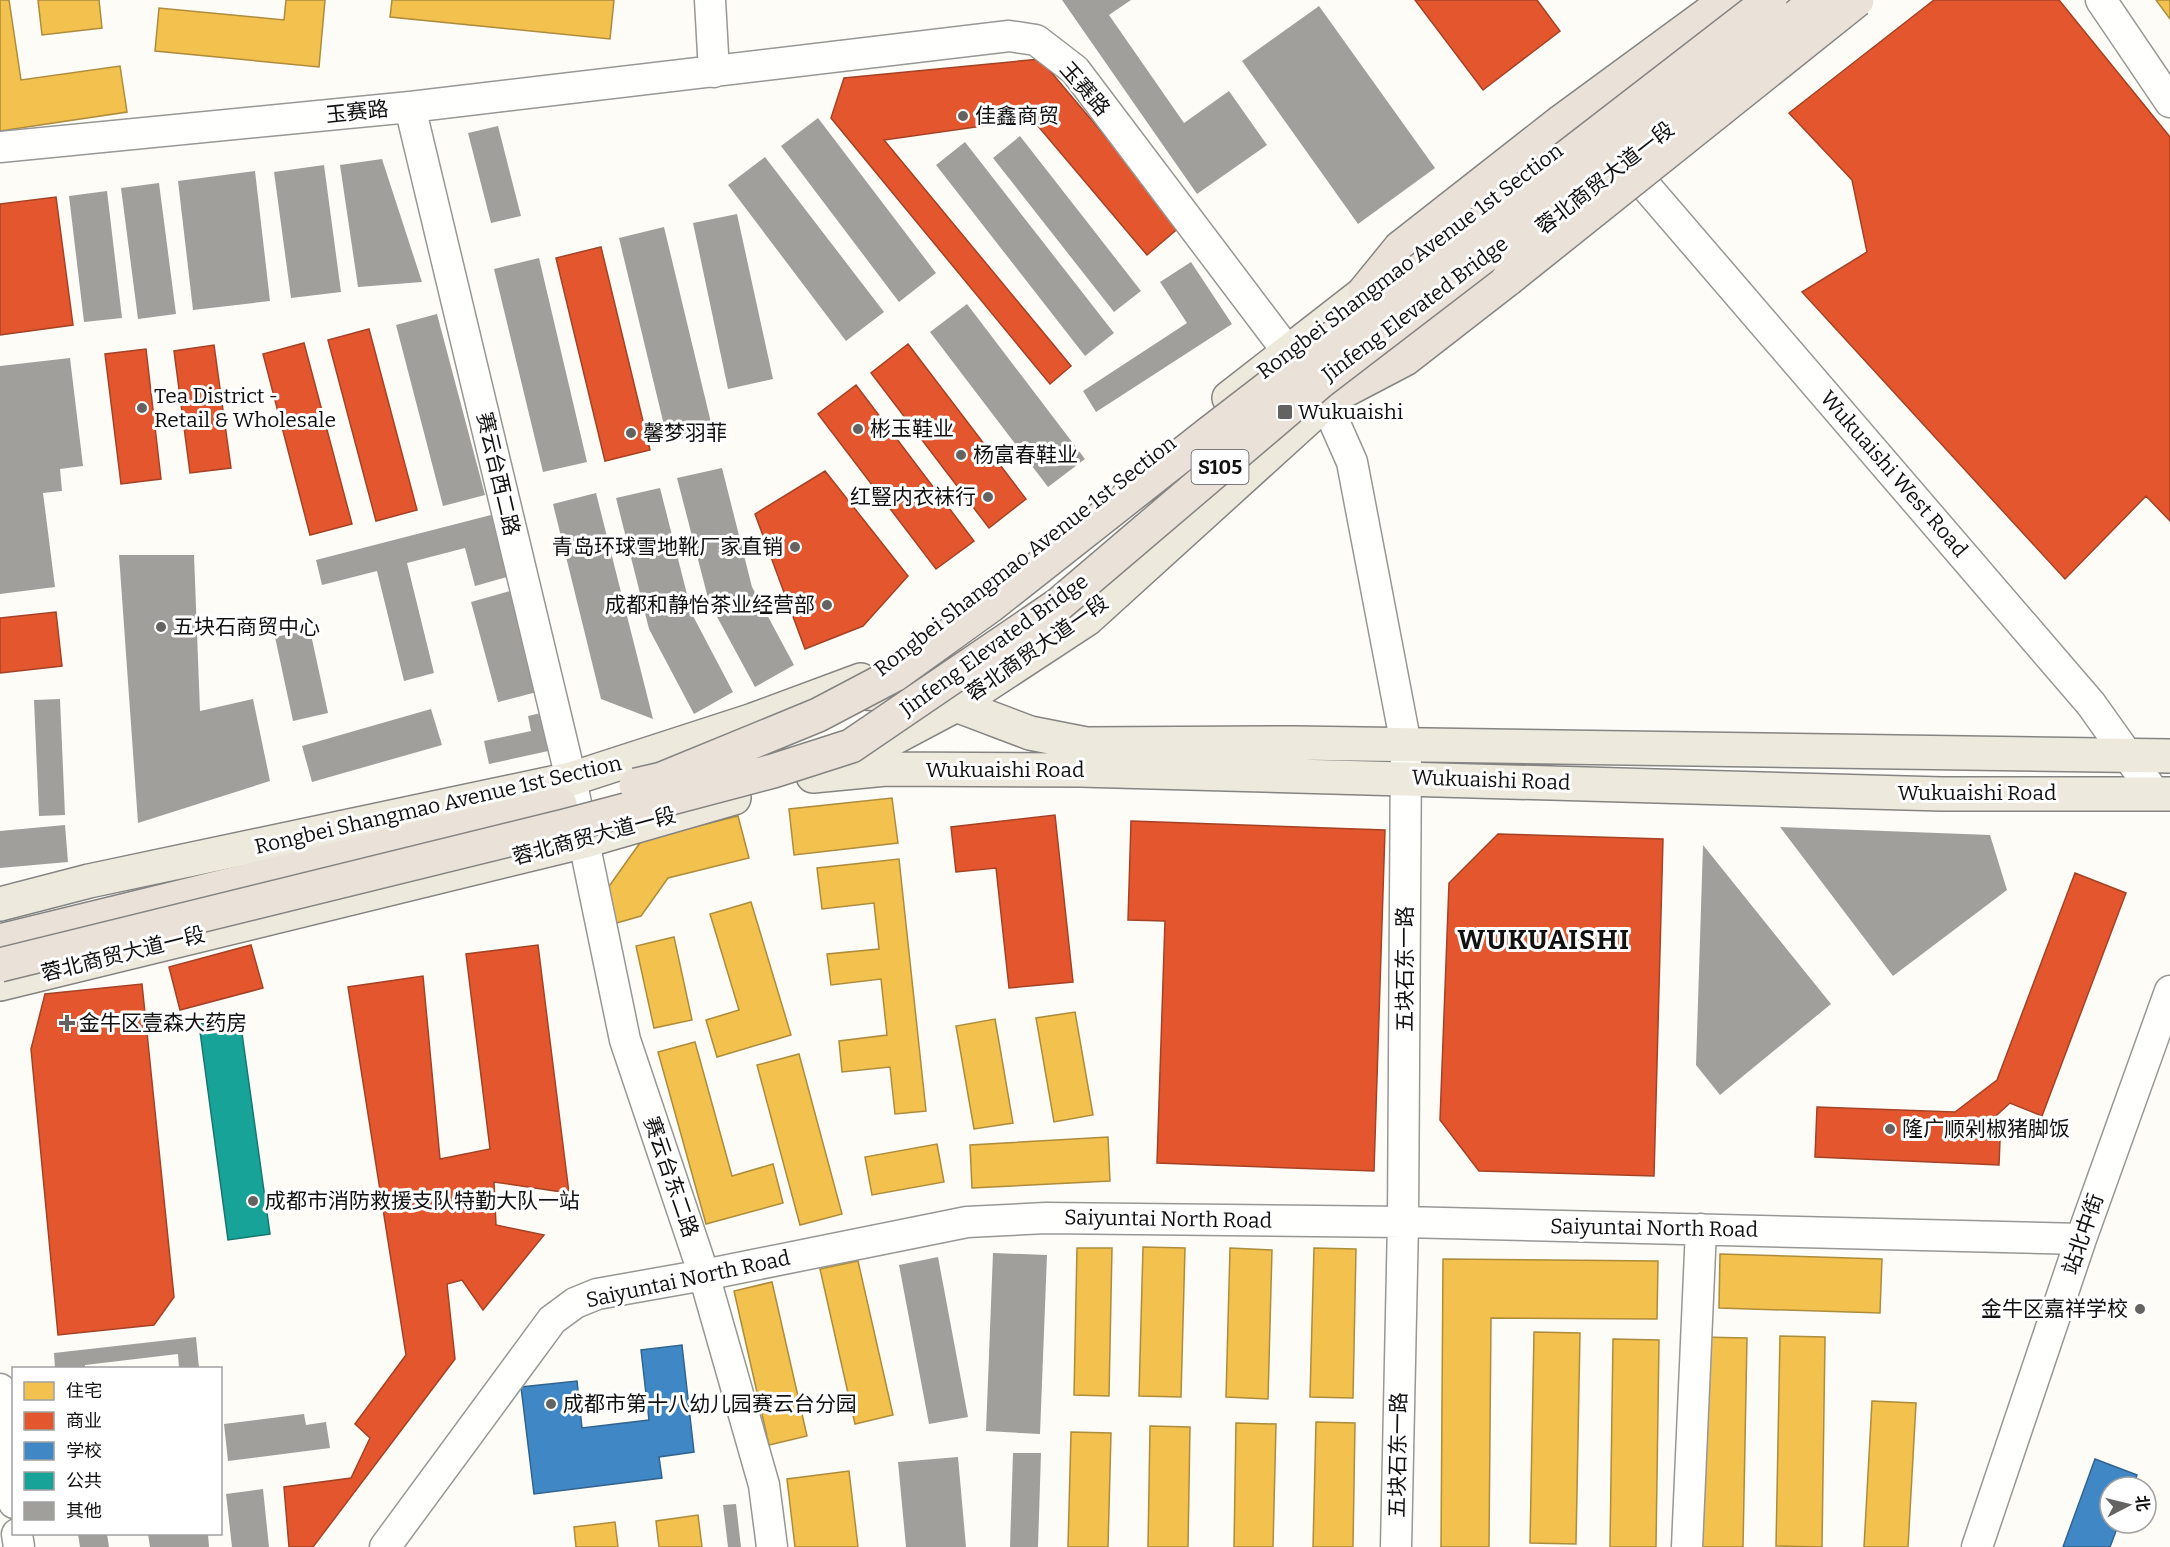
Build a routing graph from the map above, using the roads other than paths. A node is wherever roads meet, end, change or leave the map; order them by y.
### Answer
1 (710, 0) edge
2 (1727, 0) edge
3 (1754, 0) edge
4 (1770, 0) edge
5 (1818, 0) edge
6 (1832, 0) edge
7 (1857, 0) edge
8 (2101, 0) edge
9 (714, 72) junction
10 (2170, 102) edge
11 (410, 107) junction
12 (0, 147) edge
13 (1625, 162) junction
14 (1365, 291) junction
15 (1286, 352) junction
16 (1325, 401) junction
17 (832, 691) junction
18 (956, 705) junction
19 (1406, 745) junction
20 (2128, 756) junction
21 (2170, 756) edge
22 (813, 776) junction
23 (1406, 777) junction
24 (2162, 794) edge
25 (571, 813) junction
26 (0, 904) edge
27 (0, 941) edge
28 (0, 965) edge
29 (0, 984) edge
30 (2170, 991) edge
31 (1403, 1222) junction
32 (1701, 1229) junction
33 (2081, 1239) junction
34 (704, 1275) junction
35 (0, 1389) edge
36 (12, 1487) edge
37 (385, 1547) edge
38 (772, 1547) edge
39 (1396, 1547) edge
40 (1687, 1547) edge
41 (1977, 1547) edge

1 - 9 street
2 - 14 highway
3 - 14 main road, Rongbei Shangmao Avenue 1st Section
4 - 25 highway, Jinfeng Elevated Bridge / S105, bridge
5 - 25 highway, Jinfeng Elevated Bridge / S105, bridge
6 - 13 main road, 蓉北商贸大道一段
7 - 16 highway, bridge
8 - 10 street
9 - 11 street, 玉赛路
9 - 15 street, 玉赛路
11 - 12 street, 玉赛路
11 - 25 street, 赛云台西二路
13 - 16 main road, 蓉北商贸大道一段
13 - 20 street, Wukuaishi West Road
14 - 15 main road, Rongbei Shangmao Avenue 1st Section
15 - 16 street, 玉赛路
15 - 17 main road, Rongbei Shangmao Avenue 1st Section
16 - 18 main road, 蓉北商贸大道一段
16 - 19 street, 五块石东一路
17 - 18 main road, Wukuaishi Road
17 - 25 main road, Rongbei Shangmao Avenue 1st Section
18 - 19 main road, Wukuaishi Road
18 - 22 main road, 蓉北商贸大道一段
19 - 20 main road, Wukuaishi Road
19 - 23 street, 五块石东一路
20 - 21 main road, Wukuaishi Road
20 - 24 street, Wukuaishi West Road
22 - 23 main road, Wukuaishi Road
22 - 25 main road, 蓉北商贸大道一段
23 - 24 main road, Wukuaishi Road
23 - 31 street, 五块石东一路
25 - 26 main road, Rongbei Shangmao Avenue 1st Section
25 - 27 highway, Rongbei Shangmao Avenue 1st Section
25 - 28 highway, Rongbei Shangmao Avenue 1st Section, bridge
25 - 29 main road, 蓉北商贸大道一段
25 - 34 street, 赛云台东二路
30 - 33 street, 站北中街
31 - 32 street, Saiyuntai North Road
31 - 34 street, Saiyuntai North Road
31 - 39 street, 五块石东一路
32 - 33 street, Saiyuntai North Road
32 - 40 street
33 - 41 street, 站北中街
34 - 37 street, Saiyuntai North Road
34 - 38 street, 赛云台东二路
35 - 36 street

